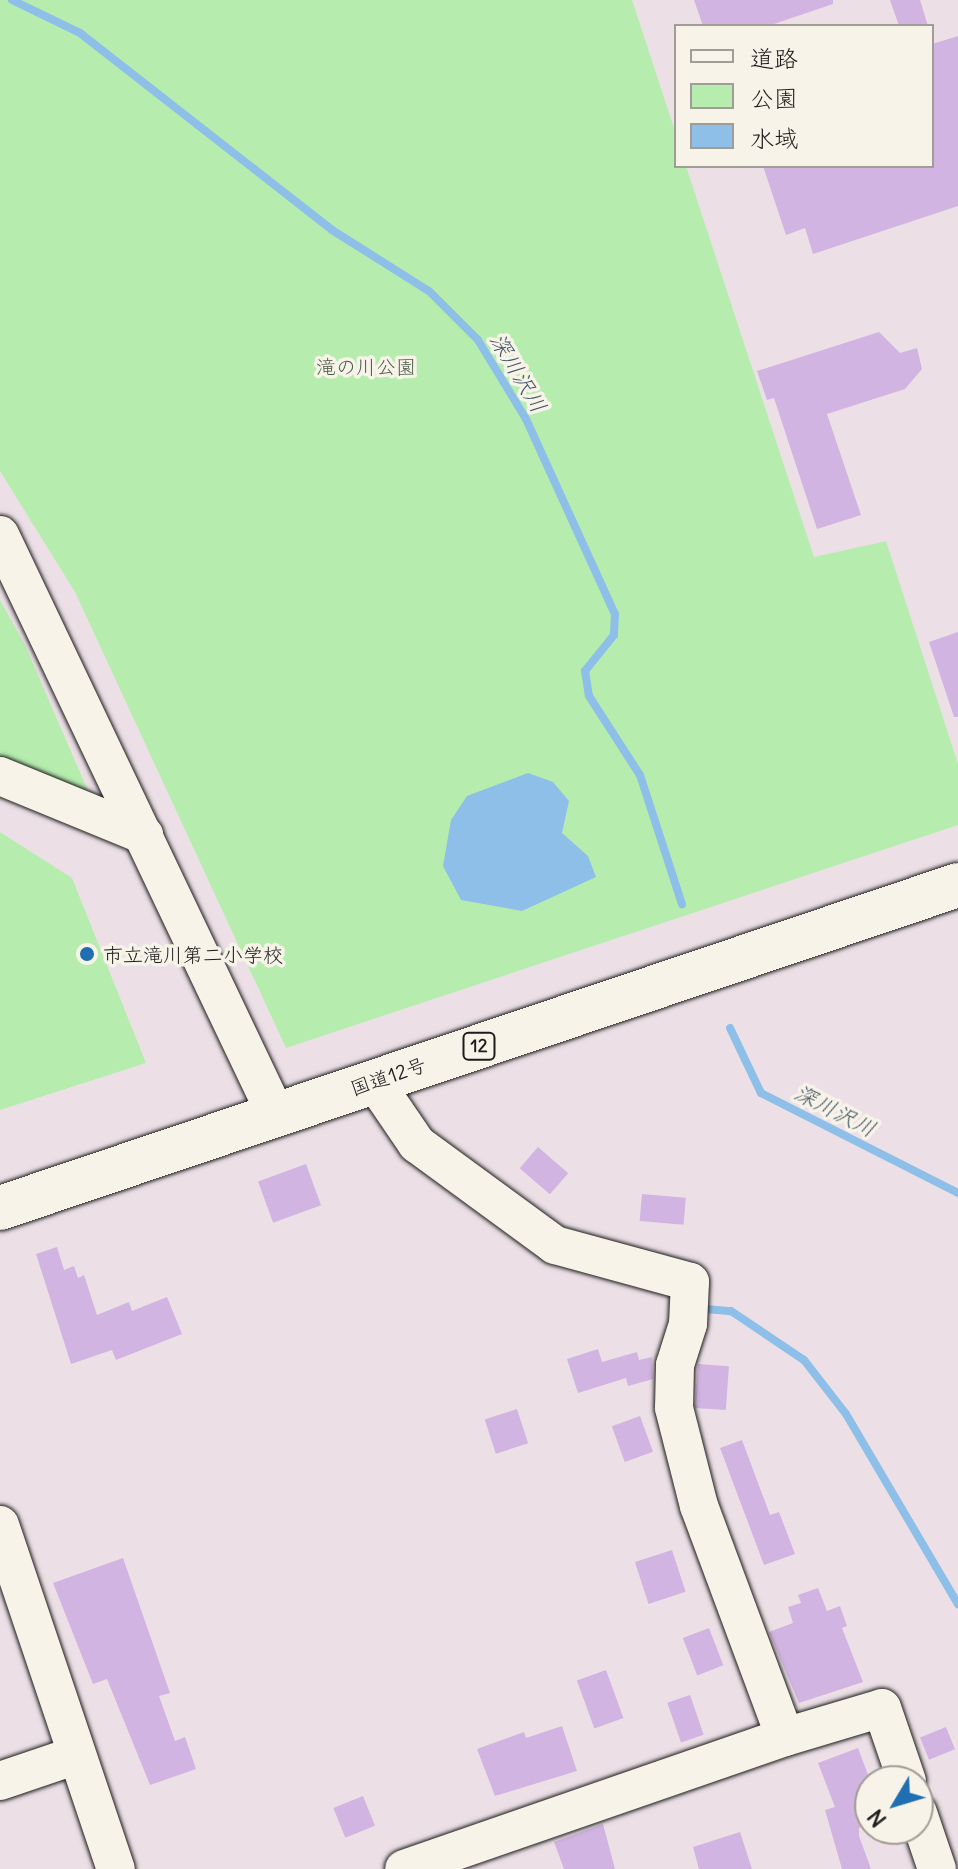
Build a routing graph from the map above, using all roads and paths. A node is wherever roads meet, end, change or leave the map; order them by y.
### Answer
1 (0, 535) edge
2 (0, 776) edge
3 (144, 835) junction
4 (958, 885) edge
5 (374, 1081) junction
6 (276, 1115) junction
7 (0, 1208) edge
8 (0, 1525) edge
9 (785, 1737) junction
10 (77, 1755) junction
11 (902, 1765) edge
12 (0, 1781) edge
13 (929, 1845) edge
14 (116, 1869) edge
15 (404, 1869) edge
16 (937, 1869) edge

1 - 3 street
2 - 3 street
3 - 6 street
4 - 5 highway, 国道12号 / 12
5 - 6 highway, 国道12号 / 12
5 - 9 street
6 - 7 highway, 国道12号 / 12
8 - 10 street
9 - 11 street
9 - 15 street
10 - 12 street
10 - 14 street
13 - 16 street

